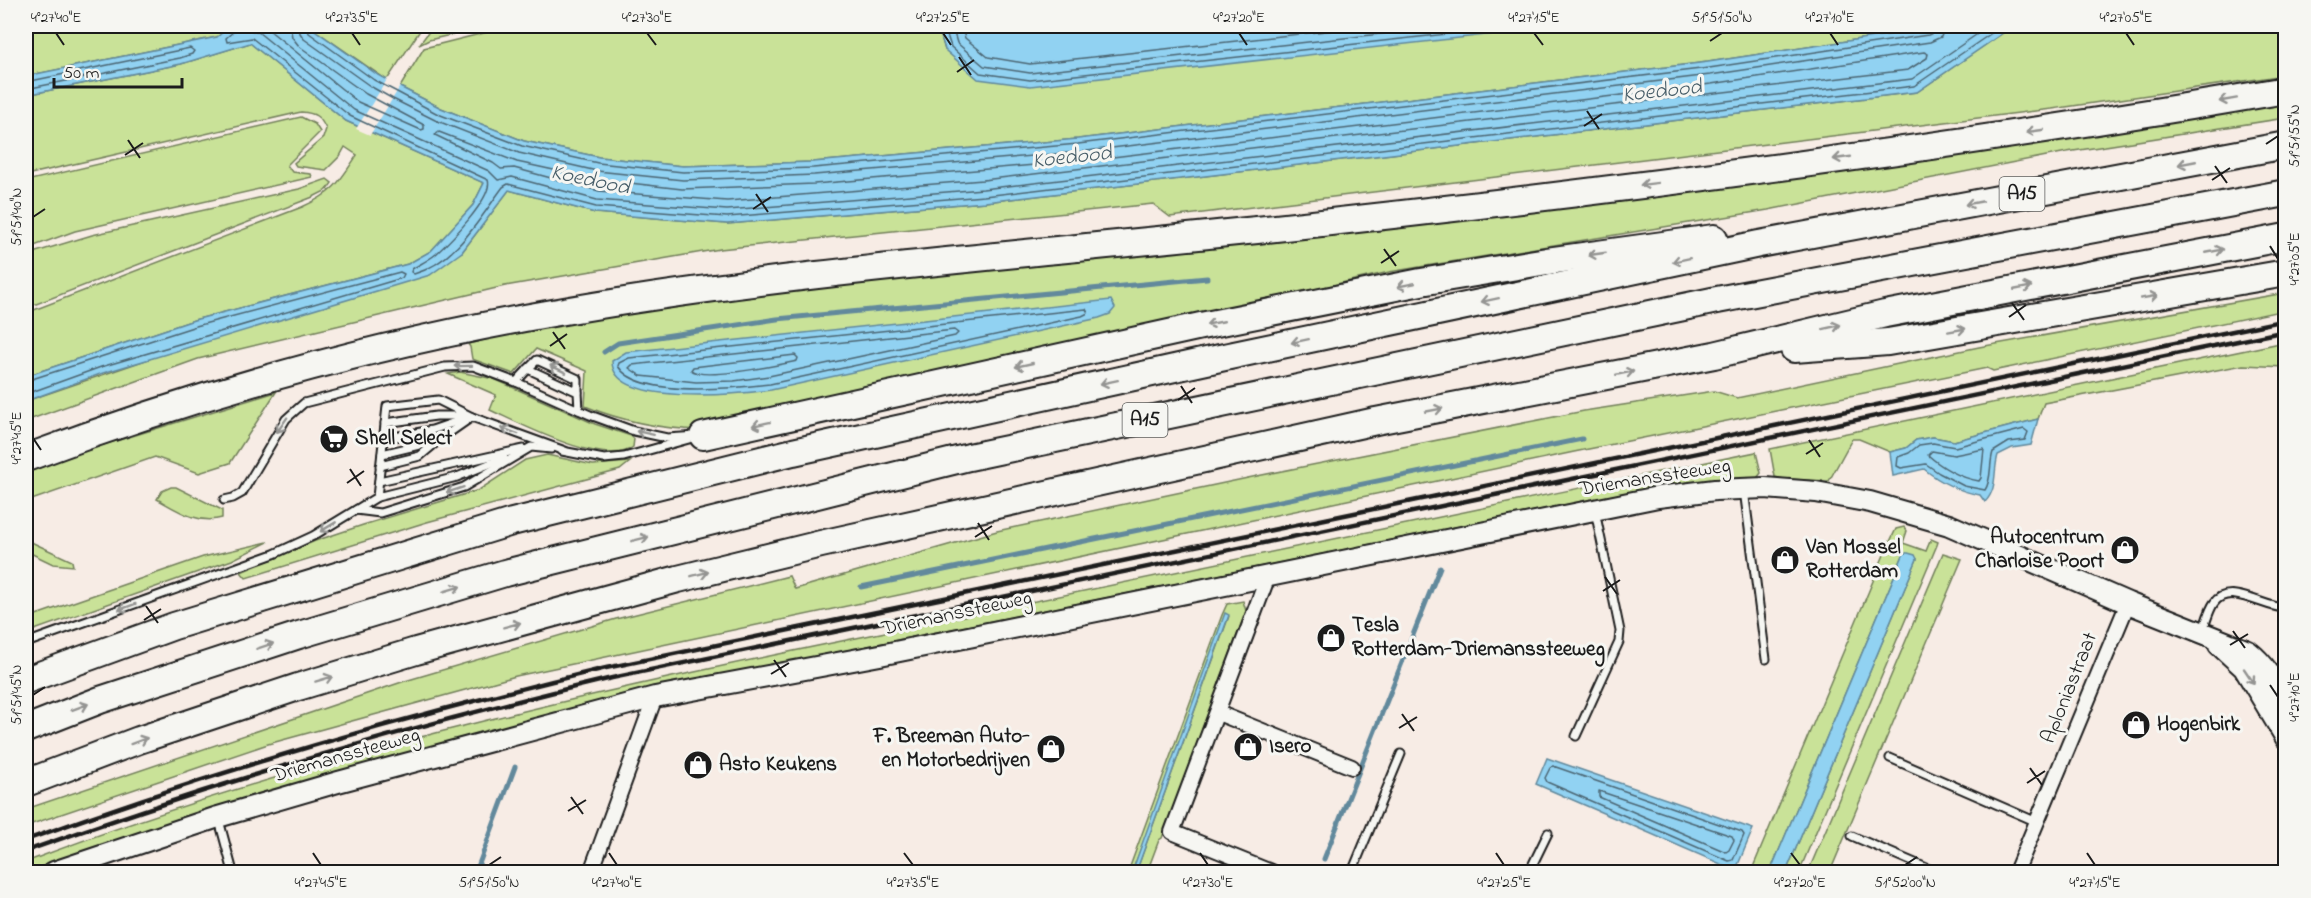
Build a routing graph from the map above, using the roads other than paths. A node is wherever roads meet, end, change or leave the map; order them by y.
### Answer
1 (2286, 90) edge
2 (2286, 145) edge
3 (2286, 193) edge
4 (2286, 237) edge
5 (1759, 243) junction
6 (2286, 273) edge
7 (1714, 355) junction
8 (528, 369) junction
9 (516, 382) junction
10 (578, 392) junction
11 (579, 410) junction
12 (472, 417) junction
13 (385, 423) junction
14 (703, 436) junction
15 (383, 439) junction
16 (438, 440) junction
17 (531, 447) junction
18 (565, 451) junction
19 (381, 454) junction
20 (26, 458) edge
21 (380, 466) junction
22 (379, 481) junction
23 (1744, 488) junction
24 (377, 497) junction
25 (224, 500) dead end
26 (356, 510) junction
27 (1595, 511) junction
28 (1268, 576) junction
29 (2128, 603) junction
30 (2286, 608) edge
31 (2205, 634) junction
32 (26, 643) edge
33 (1766, 659) dead end
34 (26, 680) edge
35 (656, 697) junction
36 (2286, 701) edge
37 (1218, 713) junction
38 (26, 729) edge
39 (1576, 736) dead end
40 (2286, 738) edge
41 (1401, 754) dead end
42 (1890, 758) dead end
43 (1353, 767) dead end
44 (26, 783) edge
45 (218, 818) junction
46 (2037, 822) junction
47 (1548, 833) dead end
48 (1852, 836) dead end
49 (95, 865) edge
50 (54, 873) edge
51 (233, 873) edge
52 (591, 873) edge
53 (1271, 873) edge
54 (1352, 873) edge
55 (1529, 873) edge
56 (1936, 873) edge
57 (2016, 873) edge

1 -> 20 highway
2 -> 5 highway, A15
38 -> 3 highway, A15
7 -> 4 highway, A15
5 -> 14 highway, A15
5 -> 34 highway, A15
7 -> 6 highway, A15
44 -> 7 highway, A15
8 - 9 lane
8 - 10 lane
10 -> 8 lane
9 - 11 lane, A15
9 -> 25 lane, A15
10 - 11 lane
14 -> 11 lane, A15
12 - 13 lane
12 - 13 lane, A15
12 - 15 lane
12 - 16 lane
18 -> 12 lane, A15
13 - 15 lane
14 - 18 lane, A15
15 - 19 lane
16 - 19 lane
16 - 21 lane
17 - 18 lane
17 - 22 lane
17 - 24 lane
17 -> 26 lane
19 - 21 lane
21 - 22 lane
22 - 24 lane
23 - 27 main road, Driemanssteeweg
23 - 29 main road, Driemanssteeweg
23 - 33 lane
24 - 26 lane
26 -> 32 lane
27 - 28 main road, Driemanssteeweg
27 - 39 lane
28 - 35 main road, Driemanssteeweg
28 - 37 street
29 - 31 main road, Driemanssteeweg
29 - 46 street, Aploniastraat
30 - 31 lane
31 - 36 main road, Driemanssteeweg
31 -> 40 main road, Driemanssteeweg
35 - 45 main road, Driemanssteeweg
35 - 52 street
37 - 43 street
37 - 53 street
41 - 54 lane
42 - 46 lane
45 - 49 main road, Driemanssteeweg
45 - 51 lane
46 - 57 street, Aploniastraat
47 - 55 lane
48 - 56 lane
49 - 50 main road, Driemanssteeweg

